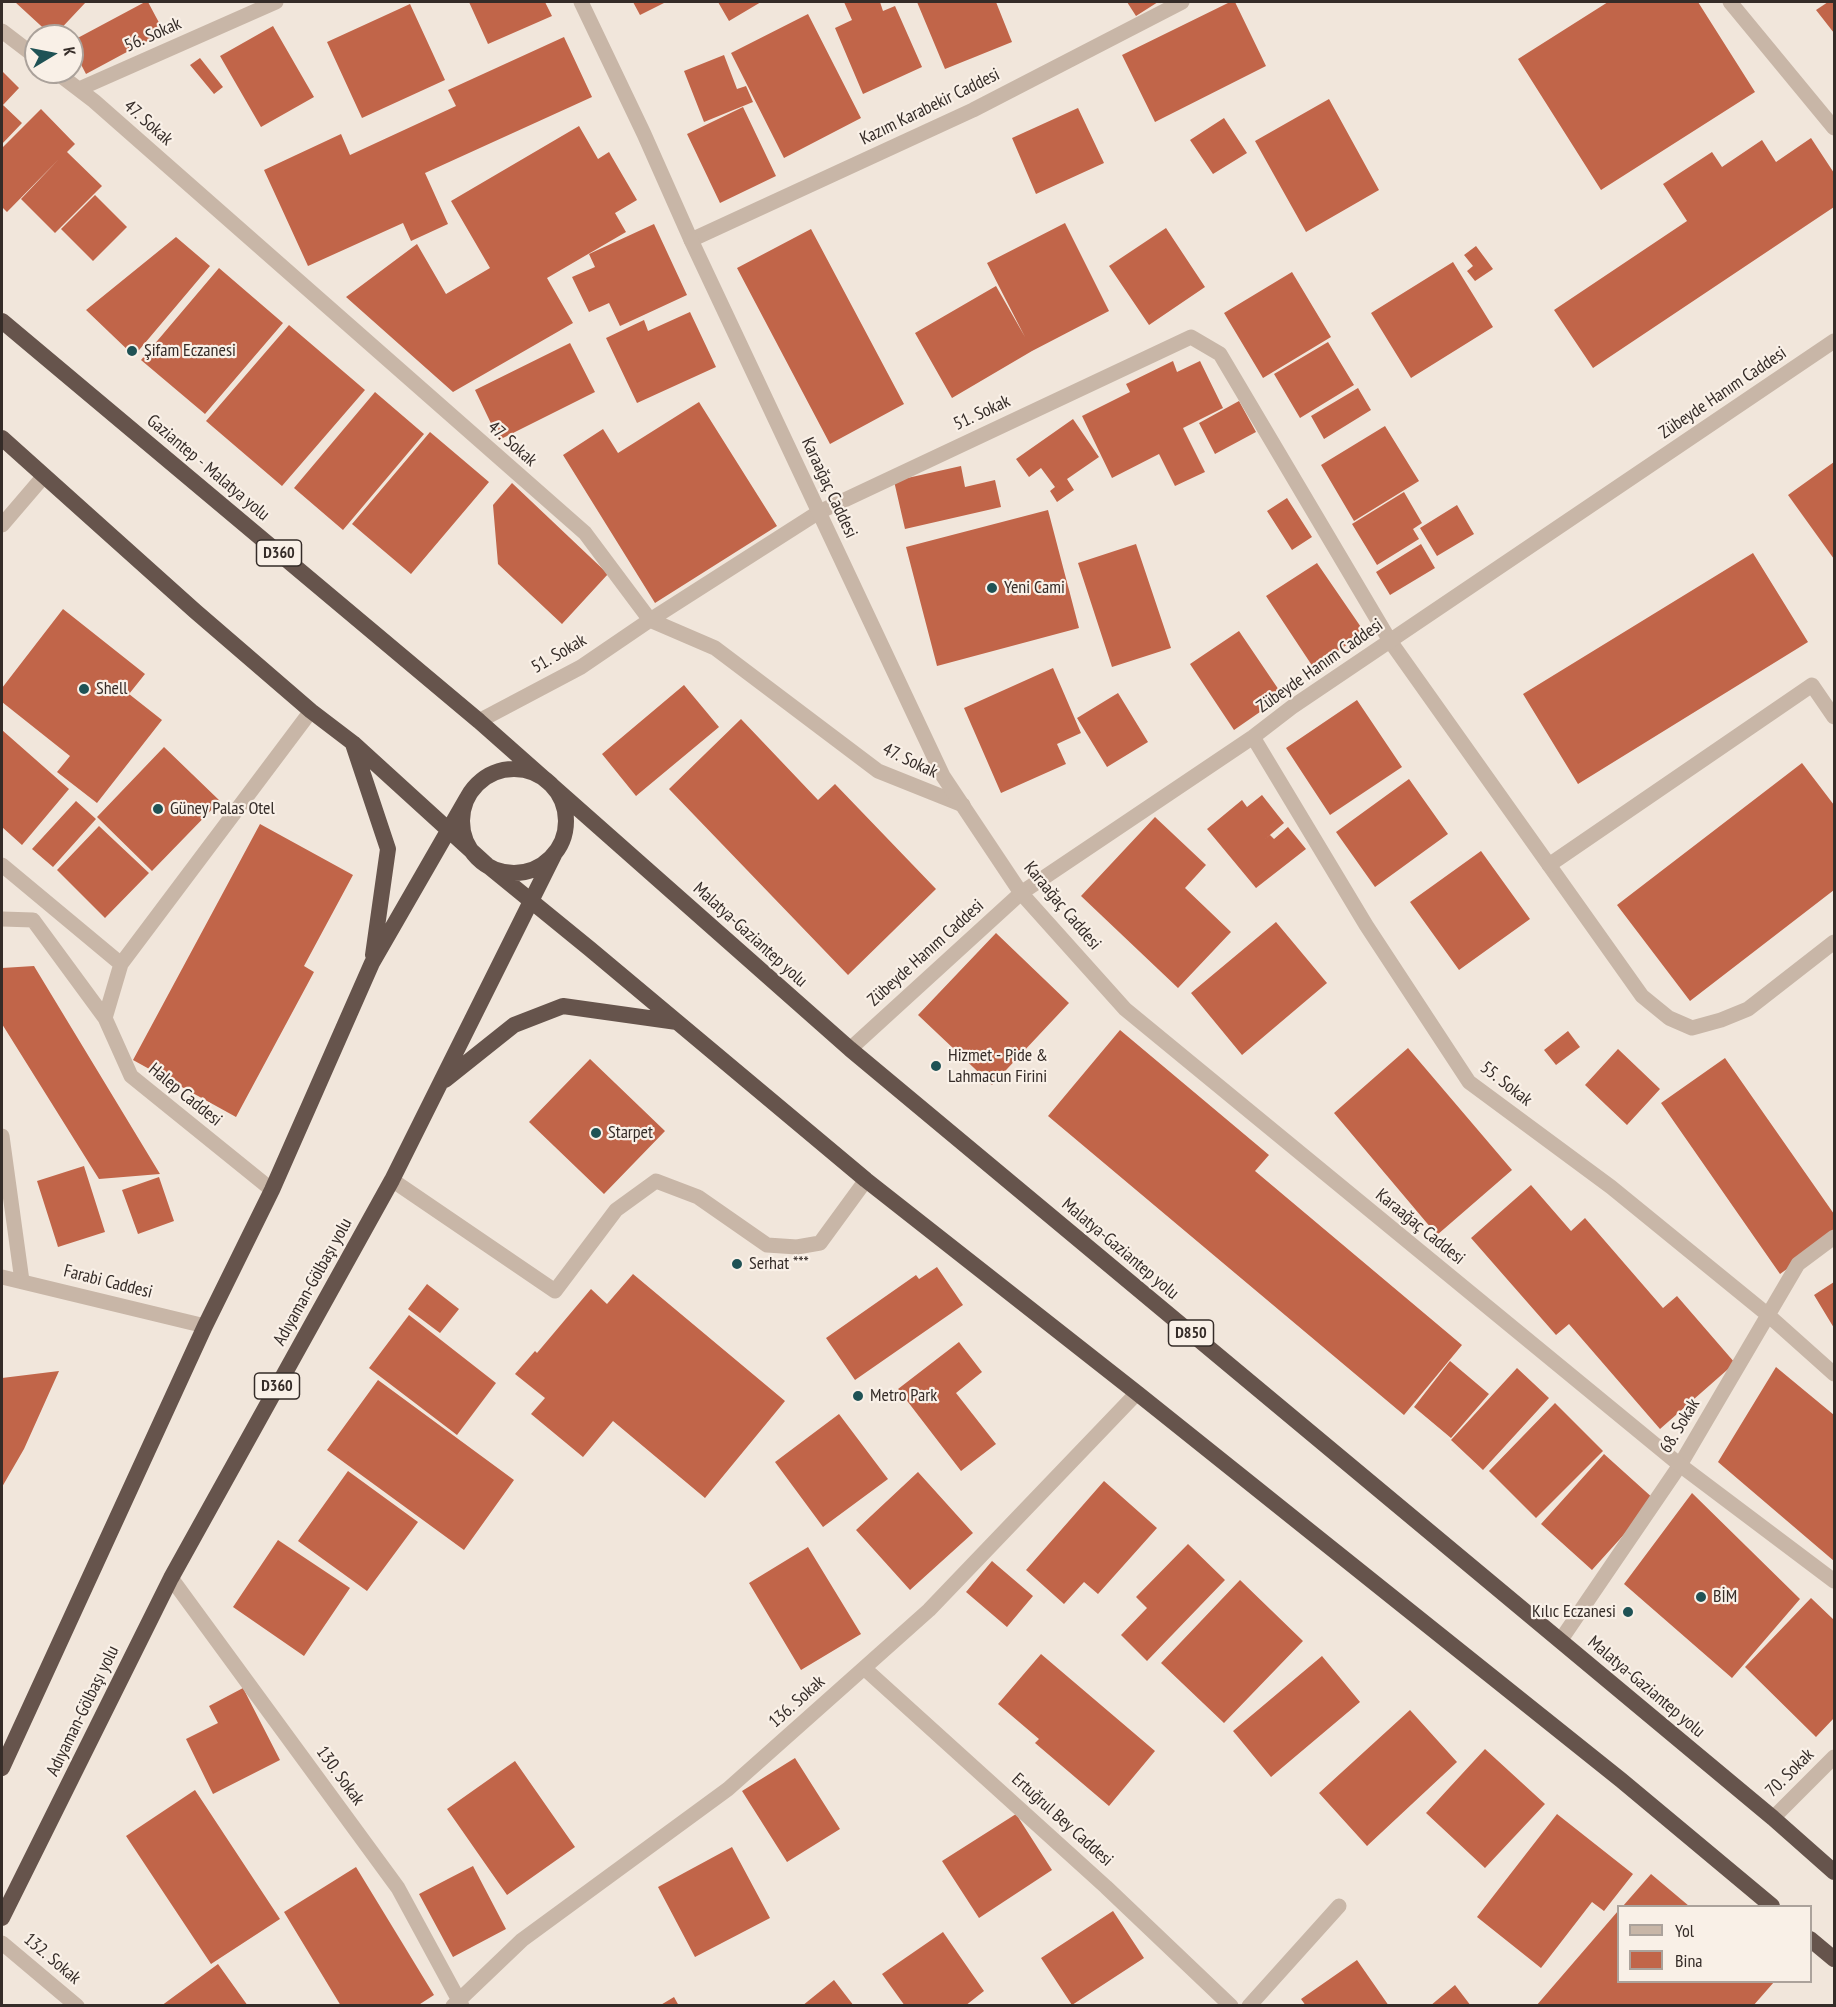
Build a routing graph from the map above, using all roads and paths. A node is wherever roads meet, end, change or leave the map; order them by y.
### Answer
1 (276, 2) edge
2 (581, 2) edge
3 (1182, 2) edge
4 (1730, 2) edge
5 (2, 31) edge
6 (24, 48) edge
7 (72, 84) edge
8 (79, 89) junction
9 (1834, 128) edge
10 (691, 240) junction
11 (2, 321) edge
12 (1834, 341) edge
13 (2, 438) edge
14 (44, 476) junction
15 (819, 512) junction
16 (2, 525) edge
17 (650, 620) junction
18 (1390, 641) junction
19 (311, 711) junction
20 (1834, 717) edge
21 (479, 721) junction
22 (1253, 736) junction
23 (353, 743) junction
24 (554, 787) junction
25 (467, 798) junction
26 (963, 805) junction
27 (449, 831) junction
28 (554, 855) junction
29 (2, 865) edge
30 (1549, 865) junction
31 (487, 866) junction
32 (1021, 893) junction
33 (531, 901) junction
34 (2, 919) edge
35 (1834, 942) edge
36 (372, 963) junction
37 (121, 964) junction
38 (105, 1018) junction
39 (678, 1022) junction
40 (850, 1049) junction
41 (440, 1084) junction
42 (2, 1136) edge
43 (392, 1180) junction
44 (866, 1180) junction
45 (272, 1190) junction
46 (1834, 1237) edge
47 (2, 1277) edge
48 (22, 1281) junction
49 (1768, 1315) junction
50 (205, 1326) junction
51 (1834, 1374) edge
52 (1137, 1393) junction
53 (1680, 1465) junction
54 (171, 1578) junction
55 (1834, 1581) edge
56 (1560, 1641) junction
57 (864, 1668) junction
58 (1834, 1757) edge
59 (2, 1768) edge
60 (1773, 1818) junction
61 (1834, 1872) edge
62 (1771, 1905) edge
63 (1339, 1906) dead end
64 (2, 1918) edge
65 (1812, 1941) edge
66 (2, 1943) edge
67 (1834, 1959) edge
68 (458, 2003) edge
69 (77, 2006) edge
70 (1231, 2006) edge
71 (1249, 2006) edge

1 - 8 street, 56. Sokak
2 - 10 street, Karaağaç Caddesi
3 - 10 street, Kazım Karabekir Caddesi
4 - 9 street
5 - 6 street
7 - 8 street, 47. Sokak
8 - 17 street, 47. Sokak
10 - 15 street, Karaağaç Caddesi
11 - 21 highway, Gaziantep - Malatya yolu / D360
12 - 18 street, Zübeyde Hanım Caddesi
13 - 14 highway
14 - 16 street
14 - 19 highway
15 - 17 street, 51. Sokak
15 - 18 street, 51. Sokak
15 - 26 street, Karaağaç Caddesi
17 - 21 street, 51. Sokak
17 - 26 street, 47. Sokak
18 - 22 street, Zübeyde Hanım Caddesi
18 - 30 street
19 - 23 highway
19 - 37 street
20 - 30 street
21 - 24 highway, Gaziantep - Malatya yolu / D360
22 - 32 street, Zübeyde Hanım Caddesi
22 - 49 street, 55. Sokak
23 - 27 highway
23 - 36 highway
24 - 25 highway
24 - 28 highway
24 - 40 highway, Malatya-Gaziantep yolu / D850
25 - 27 highway
25 - 31 highway
26 - 32 street, Karaağaç Caddesi
27 - 31 highway
27 - 36 highway
28 - 31 highway
28 - 33 highway, Adıyaman-Gölbaşı yolu / D360
29 - 37 street
30 - 35 street
31 - 33 highway
32 - 40 street, Zübeyde Hanım Caddesi
32 - 53 street, Karaağaç Caddesi
33 - 39 highway
33 - 41 highway, Adıyaman-Gölbaşı yolu / D360
34 - 38 street, Halep Caddesi
36 - 45 highway
37 - 38 street
38 - 45 street, Halep Caddesi
39 - 41 highway
39 - 44 highway
40 - 56 highway, Malatya-Gaziantep yolu / D850
41 - 43 highway, Adıyaman-Gölbaşı yolu / D360
42 - 48 street
43 - 44 street
43 - 54 highway, Adıyaman-Gölbaşı yolu / D360
44 - 52 highway
45 - 50 highway
46 - 49 street, 68. Sokak
47 - 48 street, Farabi Caddesi
48 - 50 street, Farabi Caddesi
49 - 51 street, 55. Sokak
49 - 53 street, 68. Sokak
50 - 59 highway
52 - 57 street, 136. Sokak
52 - 62 highway
53 - 55 street, Karaağaç Caddesi
53 - 56 street, 68. Sokak
54 - 64 highway, Adıyaman-Gölbaşı yolu / D360
54 - 68 street, 130. Sokak
56 - 60 highway, Malatya-Gaziantep yolu / D850
57 - 68 street, 136. Sokak
57 - 70 street, Ertuğrul Bey Caddesi
58 - 60 street, 70. Sokak
60 - 61 highway, Malatya-Gaziantep yolu / D850
63 - 71 street
65 - 67 highway
66 - 69 street, 132. Sokak

